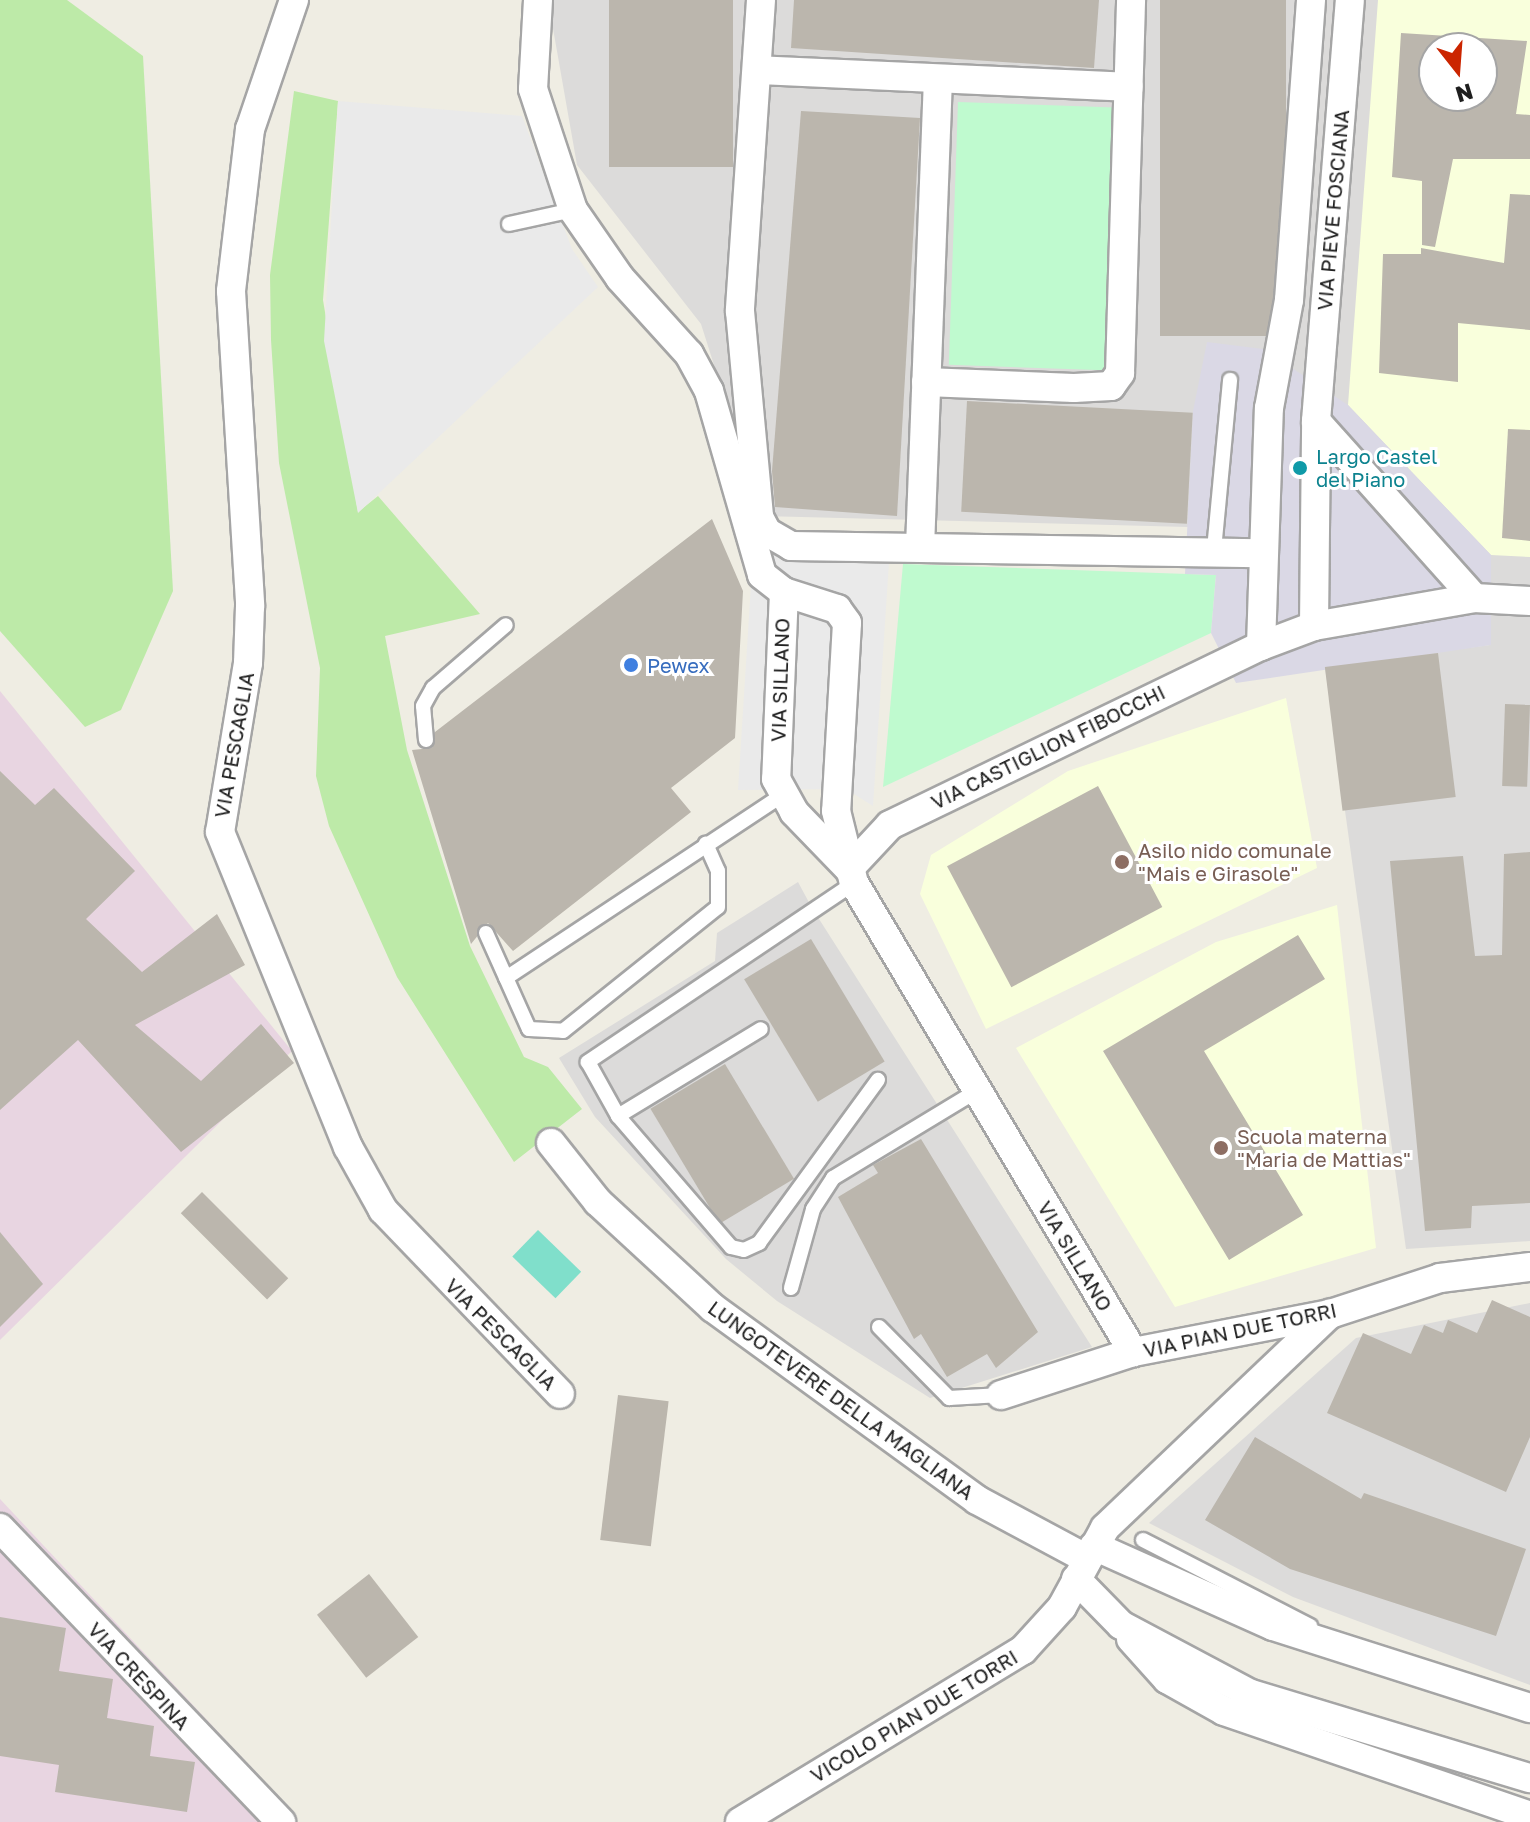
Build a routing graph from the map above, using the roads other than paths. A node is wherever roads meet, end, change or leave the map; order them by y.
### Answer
1 (294, 0) edge
2 (538, 0) edge
3 (761, 0) edge
4 (1131, 0) edge
5 (1311, 0) edge
6 (1350, 0) edge
7 (757, 70) junction
8 (938, 79) junction
9 (1129, 87) junction
10 (573, 210) junction
11 (509, 224) dead end
12 (1230, 380) dead end
13 (926, 382) junction
14 (1316, 421) junction
15 (920, 547) junction
16 (1214, 550) junction
17 (1260, 553) junction
18 (784, 592) junction
19 (1474, 598) junction
20 (1530, 601) edge
21 (506, 625) dead end
22 (1314, 626) junction
23 (1261, 646) junction
24 (426, 740) dead end
25 (781, 796) junction
26 (706, 844) junction
27 (852, 876) junction
28 (486, 933) dead end
29 (506, 978) junction
30 (761, 1029) dead end
31 (878, 1080) dead end
32 (975, 1092) junction
33 (618, 1116) junction
34 (551, 1143) dead end
35 (1530, 1267) edge
36 (791, 1288) dead end
37 (1330, 1314) junction
38 (879, 1327) dead end
39 (1133, 1352) junction
40 (560, 1394) dead end
41 (1001, 1395) joint
42 (0, 1528) edge
43 (1143, 1540) dead end
44 (1086, 1562) junction
45 (1121, 1625) junction
46 (1360, 1652) junction
47 (1530, 1708) edge
48 (1530, 1778) edge
49 (1530, 1816) edge
50 (281, 1822) edge
51 (740, 1822) edge

1 - 40 street, VIA PESCAGLIA
2 - 10 street
3 - 7 street
4 - 9 street
5 - 17 street, VIA PIEVE FOSCIANA
6 - 14 street, VIA PIEVE FOSCIANA
7 - 8 street
7 - 15 street
8 - 9 street
8 - 13 street
9 - 13 street
10 - 11 lane
10 - 18 street
12 - 16 lane
13 - 15 street
14 - 19 street
14 - 22 street
15 - 16 street
16 - 17 street
17 - 23 street
18 - 25 street, VIA SILLANO
18 - 27 street, VIA SILLANO
19 - 20 street
19 - 22 street
21 - 24 lane
22 - 23 street
23 - 27 street, VIA CASTIGLION FIBOCCHI
25 - 26 lane
25 - 27 street, VIA SILLANO
26 - 29 lane
26 - 29 lane
27 - 32 street, VIA SILLANO
27 - 33 lane
28 - 29 lane
30 - 33 lane
31 - 33 lane
32 - 36 lane
32 - 39 street, VIA SILLANO
34 - 44 street, LUNGOTEVERE DELLA MAGLIANA
35 - 37 street, VIA PIAN DUE TORRI
37 - 39 street, VIA PIAN DUE TORRI
37 - 44 street, VICOLO PIAN DUE TORRI
38 - 41 lane
39 - 41 street, VIA PIAN DUE TORRI
42 - 50 street, VIA CRESPINA
43 - 46 lane
44 - 45 street, LUNGOTEVERE DELLA MAGLIANA
44 - 46 street, LUNGOTEVERE DELLA MAGLIANA
44 - 51 street, VICOLO PIAN DUE TORRI
45 - 48 street, LUNGOTEVERE DELLA MAGLIANA
45 - 49 street, LUNGOTEVERE DELLA MAGLIANA
46 - 47 street, LUNGOTEVERE DELLA MAGLIANA

